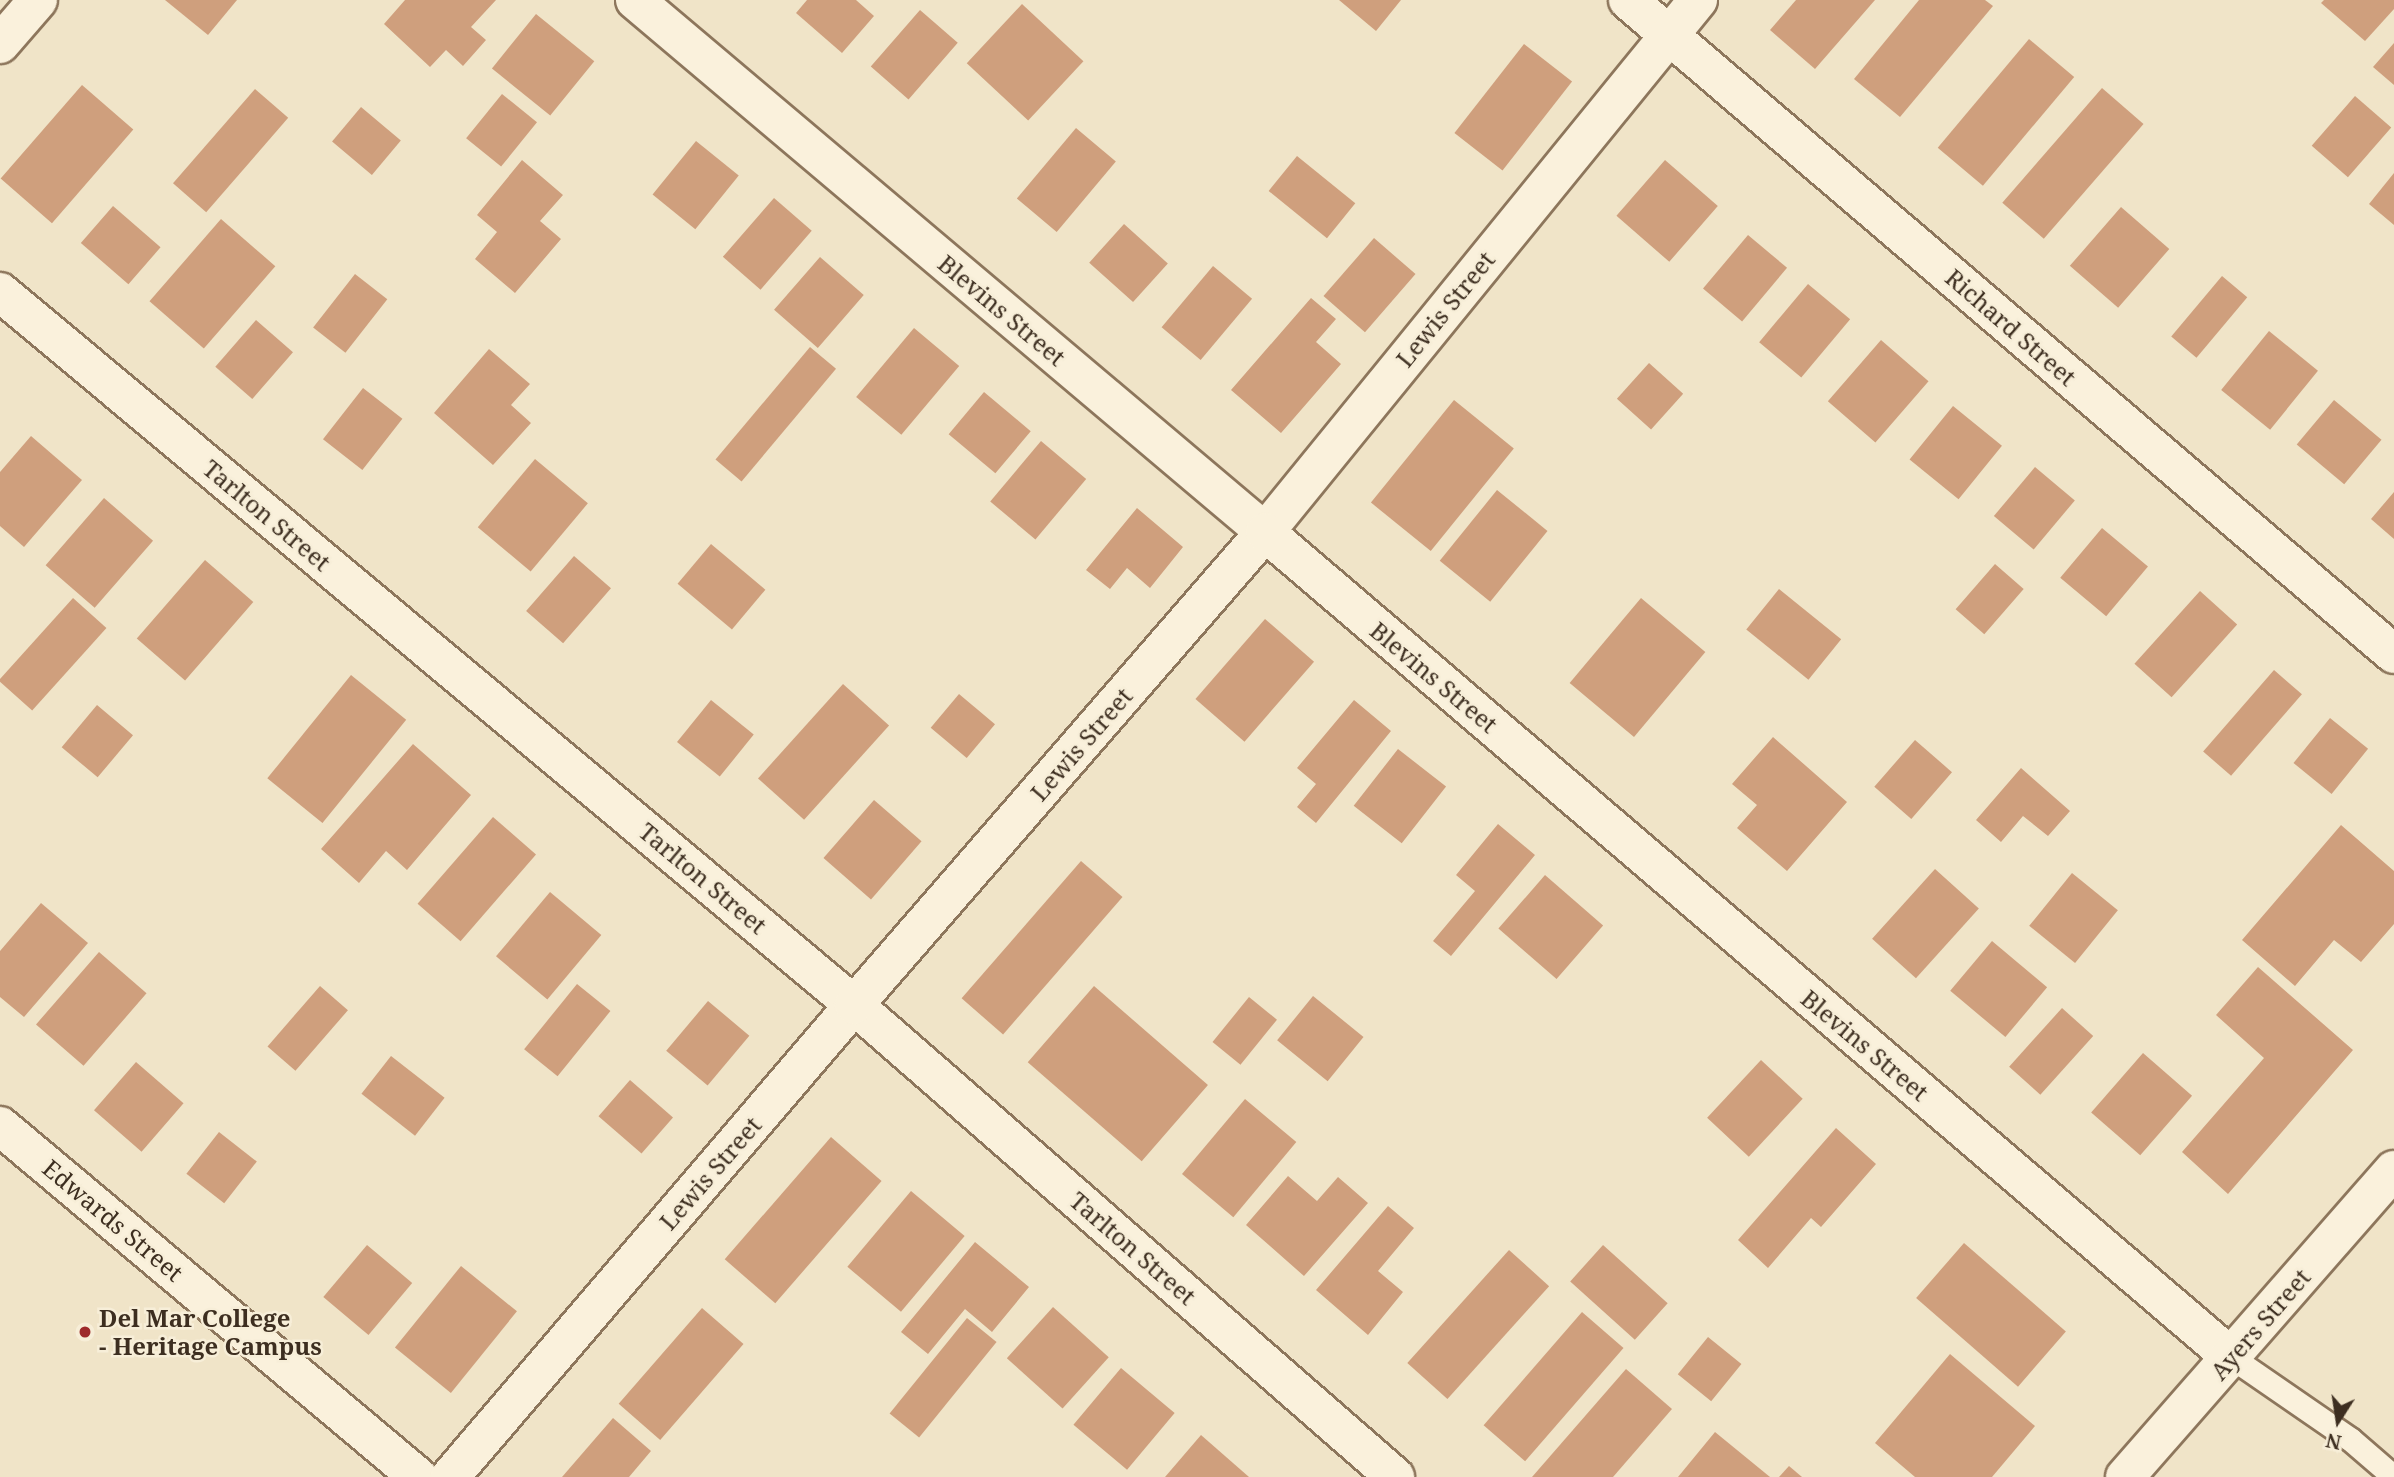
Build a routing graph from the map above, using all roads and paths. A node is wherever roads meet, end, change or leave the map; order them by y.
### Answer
1 (37, 0) edge
2 (635, 0) edge
3 (1628, 0) edge
4 (1698, 0) edge
5 (1668, 33) junction
6 (0, 44) edge
7 (0, 292) edge
8 (1265, 532) junction
9 (2394, 654) edge
10 (854, 1005) junction
11 (0, 1126) edge
12 (2394, 1170) edge
13 (2231, 1357) junction
14 (418, 1477) edge
15 (450, 1477) edge
16 (1395, 1477) edge
17 (2125, 1477) edge
18 (2394, 1477) edge

1 - 6 street
2 - 8 street, Blevins Street
3 - 5 street, Richard Street
4 - 5 street, Lewis Street
5 - 8 street, Lewis Street
5 - 9 street, Richard Street
7 - 10 street, Tarlton Street
8 - 10 street, Lewis Street
8 - 13 street, Blevins Street
10 - 15 street, Lewis Street
10 - 16 street, Tarlton Street
11 - 14 street, Edwards Street
12 - 13 street, Ayers Street
13 - 17 street, Ayers Street
13 - 18 lane

